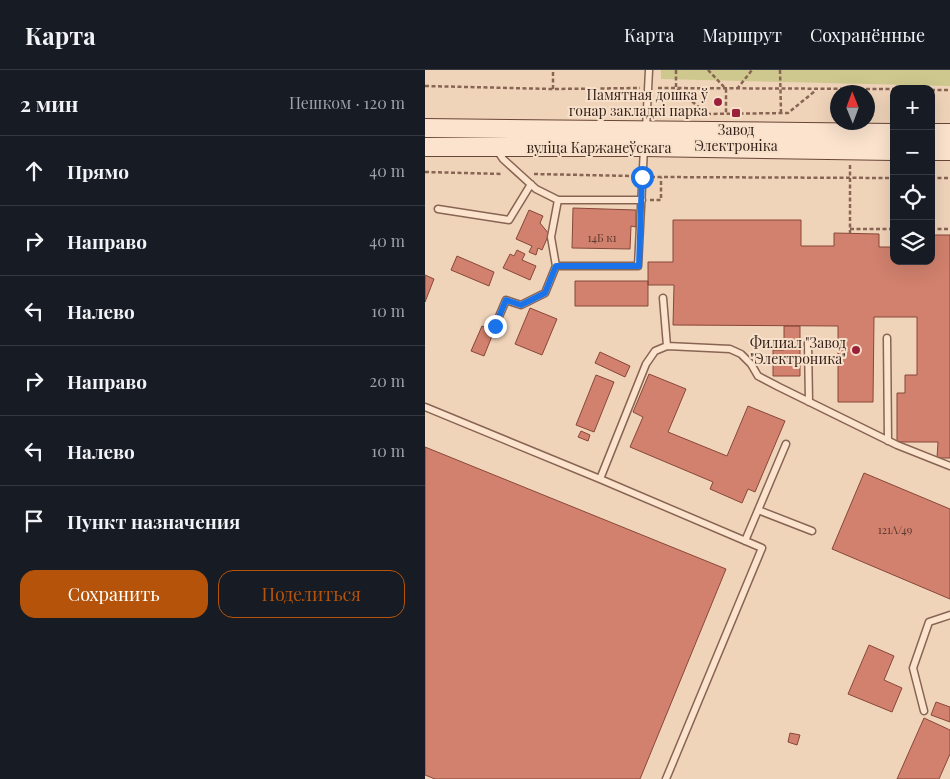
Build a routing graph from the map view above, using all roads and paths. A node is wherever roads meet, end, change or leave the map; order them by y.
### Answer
1 (553, 70) edge
2 (649, 70) edge
3 (676, 70) edge
4 (708, 70) edge
5 (752, 70) edge
6 (779, 70) edge
7 (425, 86) edge
8 (553, 88) junction
9 (648, 88) junction
10 (677, 88) junction
11 (780, 88) junction
12 (726, 89) junction
13 (737, 89) junction
14 (816, 90) junction
15 (830, 90) edge
16 (875, 90) edge
17 (890, 90) edge
18 (935, 90) edge
19 (950, 90) edge
20 (781, 113) junction
21 (726, 114) junction
22 (425, 128) edge
23 (890, 133) edge
24 (935, 133) edge
25 (950, 133) edge
26 (645, 139) junction
27 (425, 147) edge
28 (499, 147) junction
29 (890, 151) edge
30 (935, 151) edge
31 (950, 152) edge
32 (849, 165) dead end
33 (425, 172) edge
34 (520, 174) junction
35 (642, 177) junction
36 (661, 177) junction
37 (890, 178) edge
38 (935, 178) edge
39 (950, 178) edge
40 (850, 179) junction
41 (531, 184) junction
42 (558, 200) junction
43 (642, 200) junction
44 (438, 209) dead end
45 (850, 229) junction
46 (890, 229) edge
47 (935, 229) edge
48 (950, 229) edge
49 (850, 233) dead end
50 (556, 266) junction
51 (663, 298) dead end
52 (495, 326) dead end
53 (887, 338) dead end
54 (807, 344) dead end
55 (667, 346) junction
56 (809, 402) junction
57 (425, 407) edge
58 (888, 441) junction
59 (786, 444) dead end
60 (950, 466) edge
61 (600, 480) junction
62 (758, 510) junction
63 (812, 531) dead end
64 (745, 541) junction
65 (950, 615) edge
66 (924, 711) dead end
67 (666, 779) edge

1 - 8 path
2 - 9 lane
3 - 10 path
4 - 12 path
5 - 13 path
6 - 11 path
7 - 8 path
8 - 9 path
9 - 10 path
9 - 26 lane
10 - 12 path
10 - 21 path
11 - 13 path
11 - 14 path
11 - 20 path
12 - 13 path
12 - 21 path
14 - 15 path
14 - 20 path
16 - 17 path
18 - 19 path
20 - 21 path
22 - 26 main road, вуліца Каржанеўскага
23 - 26 main road, вуліца Каржанеўскага
24 - 25 main road
26 - 28 main road, вуліца Каржанеўскага
26 - 29 main road, вуліца Каржанеўскага
26 - 35 lane
27 - 28 main road, вуліца Каржанеўскага
28 - 34 lane
30 - 31 main road
32 - 40 path
33 - 34 path
34 - 35 path
34 - 41 lane
35 - 36 path
35 - 43 lane
36 - 40 path
36 - 43 path
37 - 40 path
38 - 39 path
40 - 45 path
41 - 42 lane
41 - 44 lane
42 - 43 lane
42 - 50 lane
43 - 50 lane
45 - 46 path
45 - 49 path
47 - 48 path
50 - 52 lane
51 - 55 lane
53 - 58 lane
54 - 56 lane
55 - 56 lane
55 - 61 lane
56 - 58 lane
57 - 61 lane
58 - 60 lane
59 - 62 lane
61 - 64 lane
62 - 63 lane
62 - 64 lane
64 - 67 lane
65 - 66 lane

